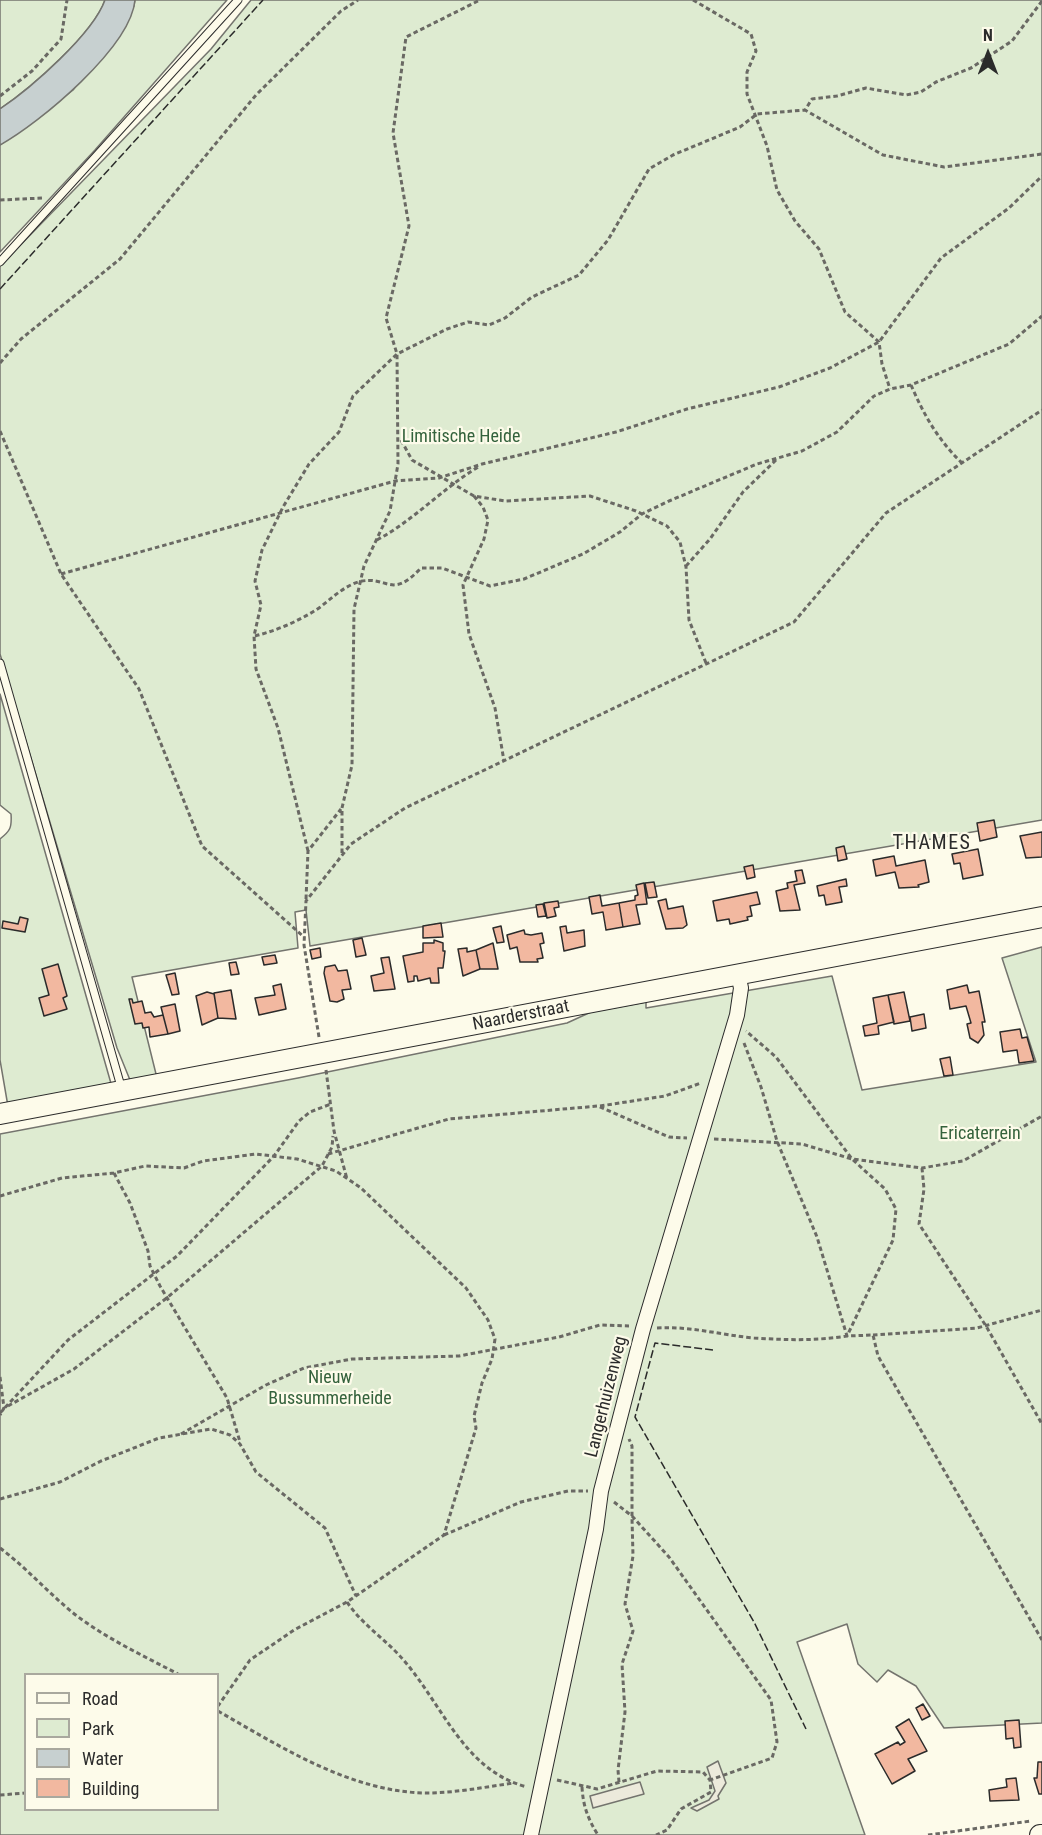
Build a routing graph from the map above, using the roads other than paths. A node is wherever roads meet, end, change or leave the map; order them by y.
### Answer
1 (238, 0) edge
2 (0, 262) edge
3 (0, 663) edge
4 (1042, 916) edge
5 (738, 974) junction
6 (122, 1091) junction
7 (0, 1114) edge
8 (531, 1835) edge

1 - 2 lane
3 - 6 lane
4 - 5 street, Naarderstraat
5 - 6 street, Naarderstraat
5 - 8 street, Langerhuizenweg
6 - 7 street, Naarderstraat

